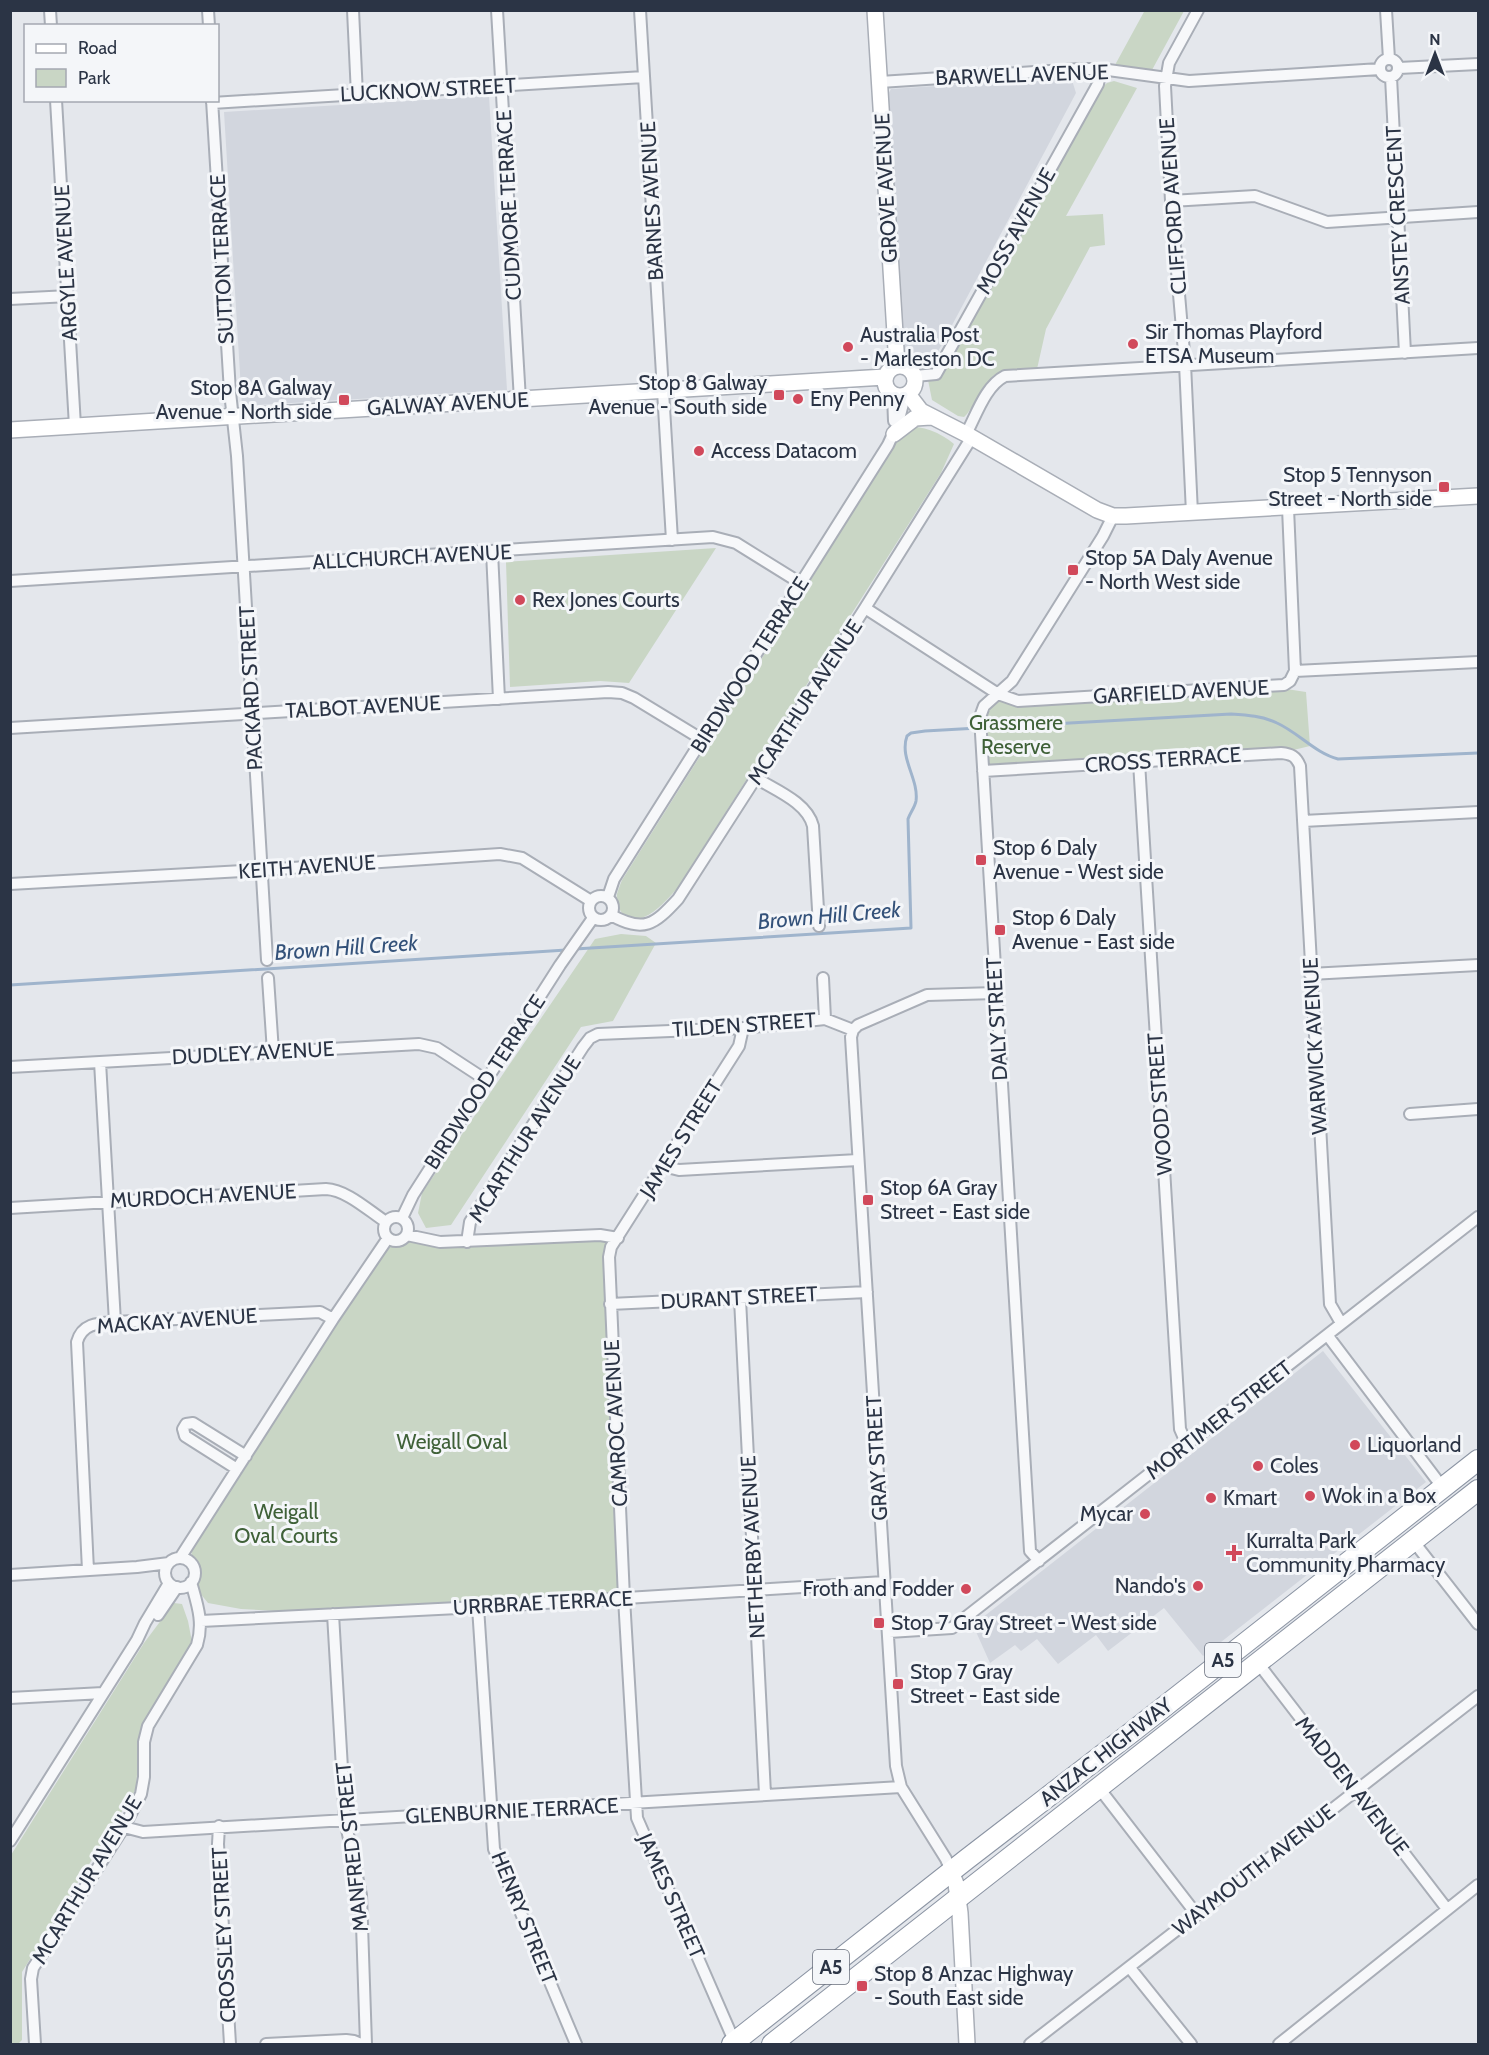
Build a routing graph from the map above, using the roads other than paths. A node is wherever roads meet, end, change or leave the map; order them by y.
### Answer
1 (353, 10) edge
2 (497, 10) edge
3 (640, 10) edge
4 (875, 10) edge
5 (1198, 10) edge
6 (1386, 10) edge
7 (1389, 59) junction
8 (1479, 64) edge
9 (1399, 68) junction
10 (1101, 69) junction
11 (1380, 69) junction
12 (644, 77) junction
13 (1391, 77) junction
14 (1165, 79) junction
15 (880, 82) junction
16 (502, 86) junction
17 (357, 95) junction
18 (56, 102) edge
19 (212, 102) edge
20 (219, 102) edge
21 (1171, 201) junction
22 (1479, 212) edge
23 (1398, 217) junction
24 (69, 297) junction
25 (10, 299) edge
26 (1479, 348) edge
27 (1406, 353) junction
28 (1185, 364) junction
29 (897, 366) junction
30 (885, 377) junction
31 (907, 390) junction
32 (663, 391) junction
33 (520, 400) junction
34 (233, 417) junction
35 (931, 417) junction
36 (75, 426) junction
37 (10, 430) edge
38 (894, 434) junction
39 (969, 436) junction
40 (1479, 496) edge
41 (1288, 508) junction
42 (1192, 513) junction
43 (1113, 516) junction
44 (672, 540) junction
45 (492, 552) junction
46 (244, 567) junction
47 (10, 581) edge
48 (802, 584) junction
49 (865, 608) junction
50 (1479, 662) edge
51 (1294, 671) junction
52 (998, 693) junction
53 (499, 699) junction
54 (252, 713) junction
55 (10, 728) edge
56 (703, 740) junction
57 (1139, 762) junction
58 (1300, 766) joint
59 (983, 771) junction
60 (756, 778) junction
61 (1479, 813) edge
62 (1303, 821) junction
63 (262, 870) junction
64 (10, 884) edge
65 (608, 897) junction
66 (591, 901) junction
67 (611, 915) junction
68 (593, 918) junction
69 (819, 926) dead end
70 (267, 960) dead end
71 (1479, 965) edge
72 (1310, 974) junction
73 (268, 978) dead end
74 (823, 978) dead end
75 (996, 993) junction
76 (825, 1019) junction
77 (743, 1028) junction
78 (853, 1030) junction
79 (590, 1038) joint
80 (273, 1052) junction
81 (100, 1062) junction
82 (10, 1067) edge
83 (486, 1080) junction
84 (1479, 1109) edge
85 (1410, 1114) dead end
86 (858, 1160) junction
87 (665, 1164) junction
88 (108, 1201) junction
89 (10, 1208) edge
90 (1479, 1217) edge
91 (402, 1218) junction
92 (386, 1222) junction
93 (406, 1235) junction
94 (388, 1238) junction
95 (467, 1242) junction
96 (615, 1242) junction
97 (867, 1292) junction
98 (740, 1299) junction
99 (610, 1304) junction
100 (333, 1319) junction
101 (115, 1322) junction
102 (1341, 1323) junction
103 (1328, 1336) junction
104 (1187, 1445) junction
105 (246, 1456) junction
106 (1479, 1460) edge
107 (237, 1469) junction
108 (1443, 1488) junction
109 (1479, 1490) edge
110 (1414, 1542) junction
111 (185, 1560) junction
112 (1039, 1561) junction
113 (88, 1570) junction
114 (10, 1575) edge
115 (175, 1579) junction
116 (884, 1582) junction
117 (756, 1590) junction
118 (624, 1598) junction
119 (478, 1607) junction
120 (333, 1614) junction
121 (201, 1622) junction
122 (1479, 1624) edge
123 (889, 1632) junction
124 (1219, 1663) junction
125 (1258, 1663) junction
126 (103, 1693) junction
127 (1479, 1696) edge
128 (10, 1698) edge
129 (1132, 1732) junction
130 (1158, 1741) junction
131 (901, 1786) junction
132 (1099, 1788) junction
133 (1355, 1790) junction
134 (765, 1794) junction
135 (636, 1804) junction
136 (490, 1812) junction
137 (345, 1820) junction
138 (1016, 1822) junction
139 (219, 1826) junction
140 (124, 1827) junction
141 (10, 1841) edge
142 (1032, 1841) junction
143 (951, 1871) junction
144 (1479, 1885) edge
145 (958, 1899) junction
146 (1447, 1909) junction
147 (1197, 1915) junction
148 (1130, 1968) junction
149 (819, 1976) junction
150 (846, 1987) junction
151 (321, 2043) edge
152 (35, 2044) edge
153 (230, 2044) edge
154 (266, 2044) edge
155 (361, 2044) edge
156 (366, 2044) edge
157 (576, 2044) edge
158 (734, 2044) edge
159 (772, 2044) edge
160 (967, 2044) edge
161 (1030, 2044) edge
162 (1191, 2044) edge
163 (1279, 2044) edge

1 - 17 street
2 - 16 street, CUDMORE TERRACE
3 - 12 street, BARNES AVENUE
4 - 15 street, GROVE AVENUE
5 - 14 street
6 - 7 street
7 - 9 street
7 - 11 street
8 - 9 street
9 - 13 street
10 - 14 street, BARWELL AVENUE
10 - 15 street, BARWELL AVENUE
10 - 31 street, MOSS AVENUE
11 - 13 street
11 - 14 street, BARWELL AVENUE
12 - 16 street, LUCKNOW STREET
12 - 32 street, BARNES AVENUE
13 - 23 street, ANSTEY CRESCENT
14 - 21 street, CLIFFORD AVENUE
15 - 29 street, GROVE AVENUE
16 - 17 street, LUCKNOW STREET
16 - 33 street, CUDMORE TERRACE
17 - 20 street, LUCKNOW STREET
18 - 24 street, ARGYLE AVENUE
19 - 34 street, SUTTON TERRACE
21 - 23 street
21 - 28 street, CLIFFORD AVENUE
22 - 23 street
23 - 27 street, ANSTEY CRESCENT
24 - 25 street
24 - 36 street, ARGYLE AVENUE
26 - 27 street, MCARTHUR AVENUE
27 - 28 street, MCARTHUR AVENUE
28 - 39 street, MCARTHUR AVENUE
28 - 42 street, CLIFFORD AVENUE
29 - 30 street
29 - 31 street
30 - 31 street
30 - 32 street, GALWAY AVENUE
31 - 35 street
31 - 38 street, BIRDWOOD TERRACE
31 - 39 street
32 - 33 street, GALWAY AVENUE
32 - 44 street, BARNES AVENUE
33 - 34 street, GALWAY AVENUE
34 - 36 street, GALWAY AVENUE
34 - 46 street, PACKARD STREET
35 - 38 street
35 - 39 street
36 - 37 street, GALWAY AVENUE
38 - 48 street, BIRDWOOD TERRACE
39 - 43 street
39 - 49 street, MCARTHUR AVENUE
40 - 41 street
41 - 42 street
41 - 51 street
42 - 43 street
43 - 52 street, DALY STREET
44 - 45 street, ALLCHURCH AVENUE
44 - 48 street, ALLCHURCH AVENUE
45 - 46 street, ALLCHURCH AVENUE
45 - 53 street
46 - 47 street, ALLCHURCH AVENUE
46 - 54 street, PACKARD STREET
48 - 56 street, BIRDWOOD TERRACE
49 - 52 street, GARFIELD AVENUE
49 - 60 street, MCARTHUR AVENUE
50 - 51 street, GARFIELD AVENUE
51 - 52 street, GARFIELD AVENUE
52 - 59 street, DALY STREET
53 - 54 street, TALBOT AVENUE
53 - 56 street, TALBOT AVENUE
54 - 55 street, TALBOT AVENUE
54 - 63 street, PACKARD STREET
56 - 65 street, BIRDWOOD TERRACE
57 - 58 street, CROSS TERRACE
57 - 59 street, CROSS TERRACE
57 - 104 street, WOOD STREET
58 - 62 street, WARWICK AVENUE
59 - 75 street, DALY STREET
60 - 67 street, MCARTHUR AVENUE
60 - 69 street
61 - 62 street
62 - 72 street, WARWICK AVENUE
63 - 64 street, KEITH AVENUE
63 - 66 street, KEITH AVENUE
63 - 70 street, PACKARD STREET
65 - 66 street
65 - 67 street
66 - 68 street
67 - 68 street
68 - 83 street, BIRDWOOD TERRACE
71 - 72 street
72 - 102 street, WARWICK AVENUE
73 - 80 street
74 - 76 street
75 - 78 street
75 - 112 street, DALY STREET
76 - 77 street, TILDEN STREET
76 - 78 street, TILDEN STREET
77 - 79 street, TILDEN STREET
77 - 87 street, JAMES STREET
78 - 86 street, GRAY STREET
79 - 95 street, MCARTHUR AVENUE
80 - 81 street, DUDLEY AVENUE
80 - 83 street, DUDLEY AVENUE
81 - 82 street, DUDLEY AVENUE
81 - 88 street
83 - 91 street, BIRDWOOD TERRACE
84 - 85 street
86 - 87 street
86 - 97 street, GRAY STREET
87 - 96 street, JAMES STREET
88 - 89 street, MURDOCH AVENUE
88 - 92 street, MURDOCH AVENUE
88 - 101 street
90 - 102 street, MORTIMER STREET
91 - 92 street
91 - 93 street
92 - 94 street
93 - 94 street
93 - 95 street
94 - 100 street
95 - 96 street
96 - 99 street, CAMROC AVENUE
97 - 98 street, DURANT STREET
97 - 116 street, GRAY STREET
98 - 99 street, DURANT STREET
98 - 117 street, NETHERBY AVENUE
99 - 118 street, CAMROC AVENUE
100 - 101 street, MACKAY AVENUE
100 - 105 street
101 - 113 street, MACKAY AVENUE
102 - 103 street, MORTIMER STREET
103 - 104 street, MORTIMER STREET
103 - 108 street
104 - 112 street, MORTIMER STREET
105 - 107 street
105 - 107 street
106 - 108 highway, ANZAC HIGHWAY / A5
107 - 111 street
108 - 124 highway, ANZAC HIGHWAY / A5
109 - 110 highway, ANZAC HIGHWAY / A5
110 - 122 street
110 - 125 highway, ANZAC HIGHWAY / A5
111 - 115 street
111 - 115 street, MCARTHUR AVENUE
112 - 123 street, MORTIMER STREET
113 - 114 street
113 - 115 street
115 - 121 street, MCARTHUR AVENUE
115 - 126 street
116 - 117 street, URRBRAE TERRACE
116 - 123 street, GRAY STREET
117 - 118 street, URRBRAE TERRACE
117 - 134 street, NETHERBY AVENUE
118 - 119 street, URRBRAE TERRACE
118 - 135 street, JAMES STREET
119 - 120 street, URRBRAE TERRACE
119 - 136 street, HENRY STREET
120 - 121 street, URRBRAE TERRACE
120 - 137 street, MANFRED STREET
121 - 140 street, MCARTHUR AVENUE
123 - 131 street, GRAY STREET
124 - 125 highway
124 - 129 highway, ANZAC HIGHWAY / A5
125 - 130 highway, ANZAC HIGHWAY / A5
125 - 133 street, MADDEN AVENUE
126 - 128 street
126 - 141 street
127 - 133 street, WAYMOUTH AVENUE
129 - 130 highway
129 - 138 highway, ANZAC HIGHWAY / A5
130 - 132 highway, ANZAC HIGHWAY / A5
131 - 134 street, GLENBURNIE TERRACE
131 - 143 street, GRAY STREET
132 - 142 highway, ANZAC HIGHWAY / A5
132 - 147 street
133 - 146 street, MADDEN AVENUE
133 - 147 street, WAYMOUTH AVENUE
134 - 135 street, GLENBURNIE TERRACE
135 - 136 street, GLENBURNIE TERRACE
135 - 158 street, JAMES STREET
136 - 137 street, GLENBURNIE TERRACE
136 - 157 street, HENRY STREET
137 - 139 street, GLENBURNIE TERRACE
137 - 156 street, MANFRED STREET
138 - 142 highway
138 - 143 highway, ANZAC HIGHWAY / A5
139 - 140 street, GLENBURNIE TERRACE
139 - 153 street, CROSSLEY STREET
140 - 152 street, MCARTHUR AVENUE
142 - 145 highway, ANZAC HIGHWAY / A5
143 - 145 street
143 - 149 highway, ANZAC HIGHWAY / A5
144 - 146 street
145 - 150 highway, ANZAC HIGHWAY / A5
145 - 160 street
146 - 163 street
147 - 148 street, WAYMOUTH AVENUE
148 - 161 street, WAYMOUTH AVENUE
148 - 162 street
149 - 150 highway
149 - 158 highway, ANZAC HIGHWAY / A5
150 - 159 highway, ANZAC HIGHWAY / A5
151 - 154 street
151 - 155 street

